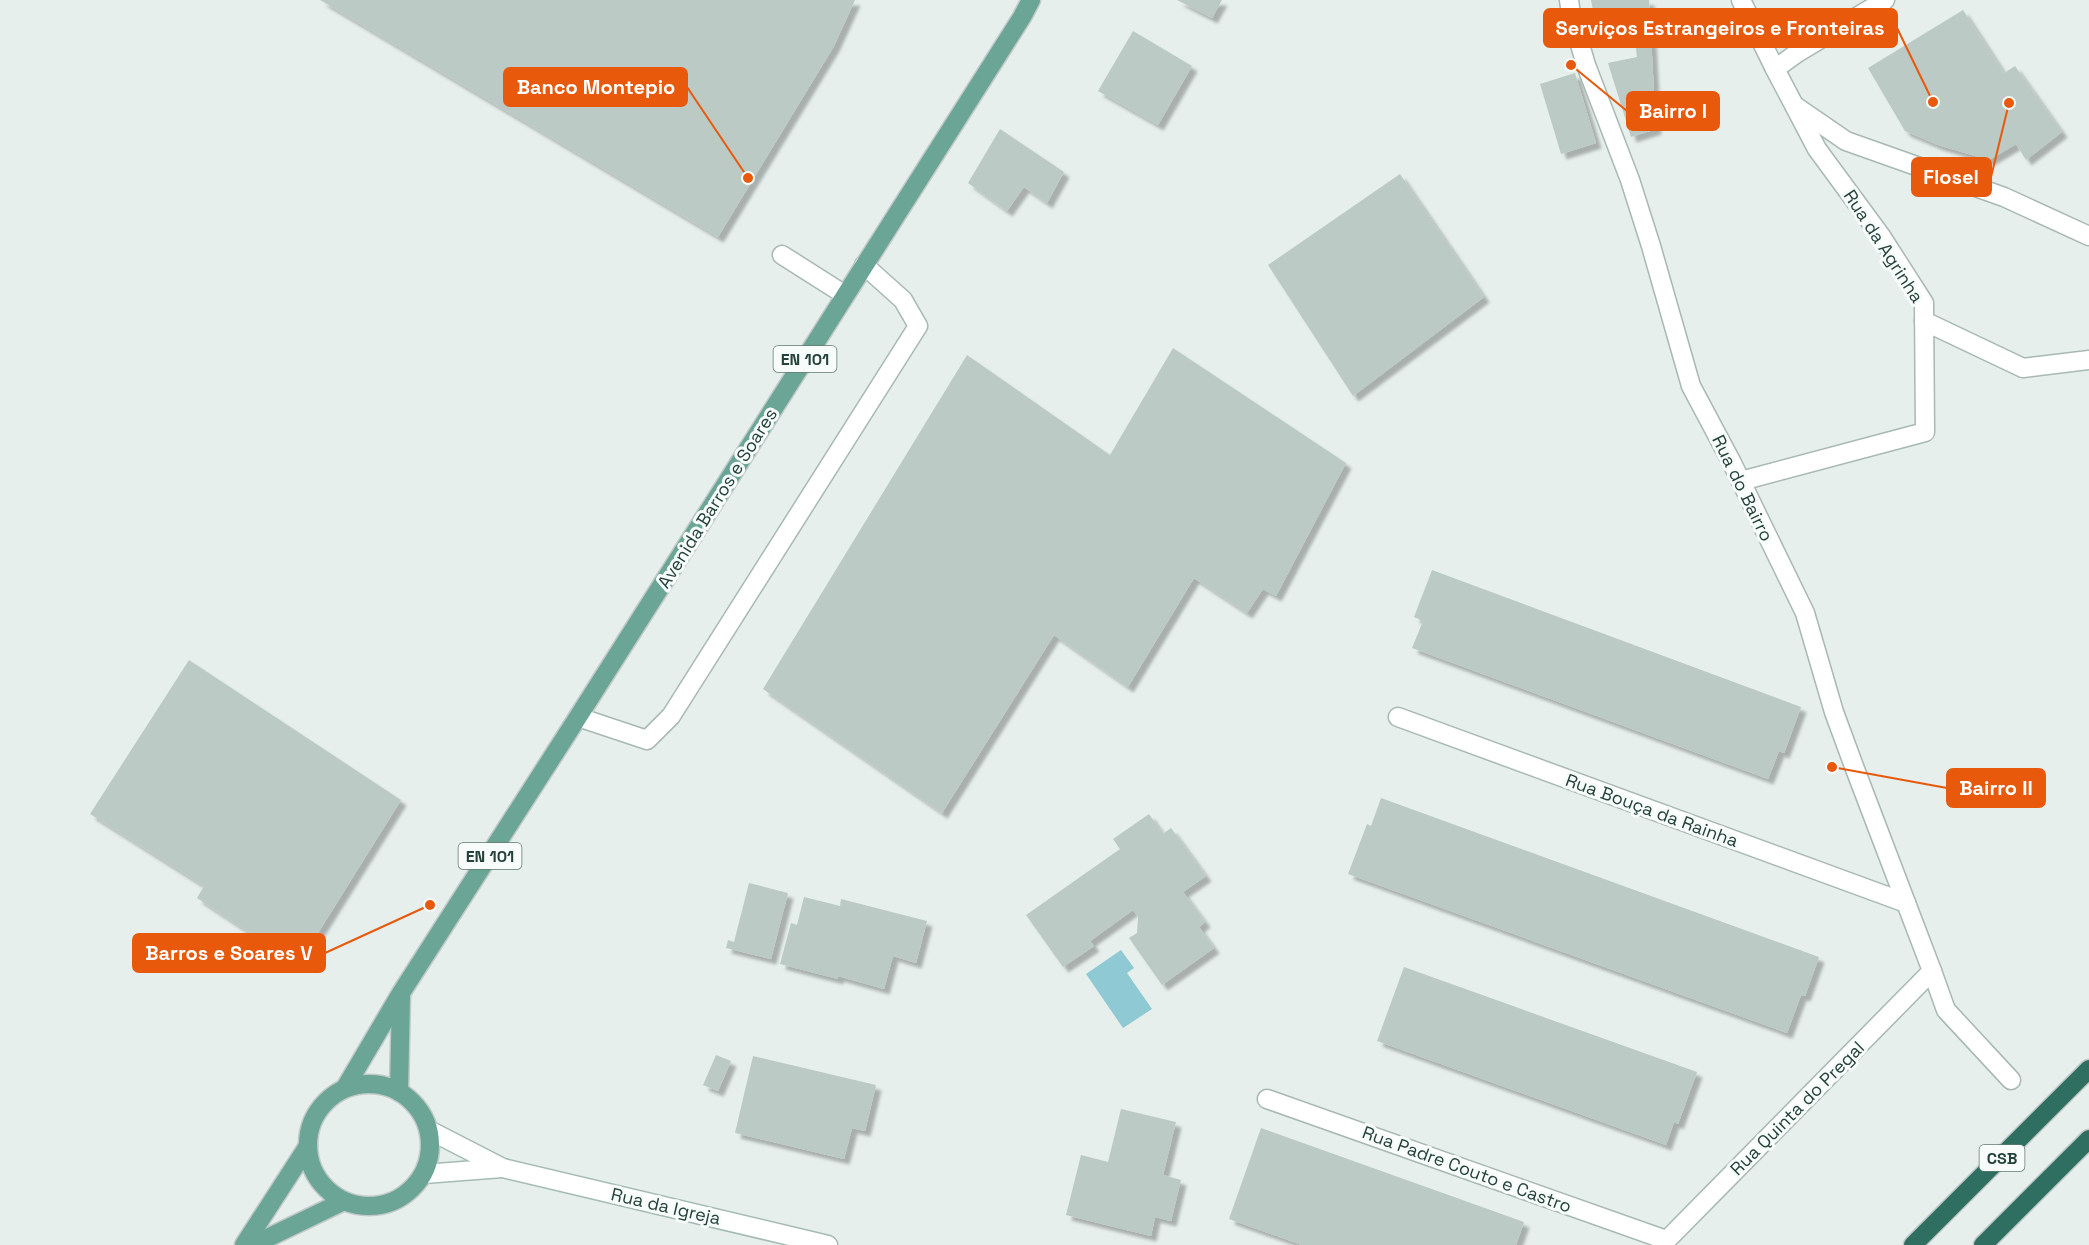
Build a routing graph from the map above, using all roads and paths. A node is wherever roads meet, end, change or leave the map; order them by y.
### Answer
1 (1030, 0) edge
2 (1569, 0) edge
3 (1741, 0) edge
4 (1885, 0) edge
5 (1775, 69) junction
6 (1795, 106) junction
7 (2086, 232) edge
8 (782, 255) dead end
9 (864, 265) junction
10 (845, 295) junction
11 (1924, 321) junction
12 (2089, 360) edge
13 (1741, 481) junction
14 (578, 717) junction
15 (1398, 717) dead end
16 (1906, 903) junction
17 (1932, 971) junction
18 (401, 993) junction
19 (2089, 1069) edge
20 (2012, 1080) dead end
21 (345, 1088) junction
22 (399, 1092) junction
23 (1267, 1099) dead end
24 (429, 1130) junction
25 (2089, 1138) edge
26 (308, 1146) junction
27 (503, 1168) junction
28 (424, 1174) junction
29 (344, 1201) junction
30 (1664, 1243) edge
31 (244, 1245) edge
32 (253, 1245) edge
33 (828, 1245) edge
34 (1913, 1245) edge
35 (1983, 1245) edge

1 - 9 main road, Avenida Barros e Soares / EN 101
2 - 13 street, Rua do Bairro
3 - 5 street, Rua da Agrinha
4 - 5 street
5 - 6 street, Rua da Agrinha
6 - 7 street
6 - 11 street, Rua da Agrinha
8 - 10 street
9 - 10 main road, Avenida Barros e Soares / EN 101
9 - 14 street
10 - 14 main road, Avenida Barros e Soares / EN 101
11 - 12 street
11 - 13 street, Rua da Agrinha
13 - 16 street, Rua do Bairro
14 - 18 main road, Avenida Barros e Soares / EN 101
15 - 16 street, Rua Bouça da Rainha
16 - 17 street, Rua do Bairro
17 - 20 street, Rua do Bairro
17 - 30 street, Rua Quinta do Pregal
18 - 21 main road, Avenida Barros e Soares / EN 101
18 - 22 main road
19 - 34 highway, CSB
21 - 22 main road
21 - 26 main road
22 - 24 main road
23 - 30 street, Rua Padre Couto e Castro
24 - 27 street, Rua da Igreja
24 - 28 main road
25 - 35 highway, CSB
26 - 29 main road
26 - 31 main road
27 - 28 street, Rua da Igreja
27 - 33 street, Rua da Igreja
28 - 29 main road
29 - 32 main road

